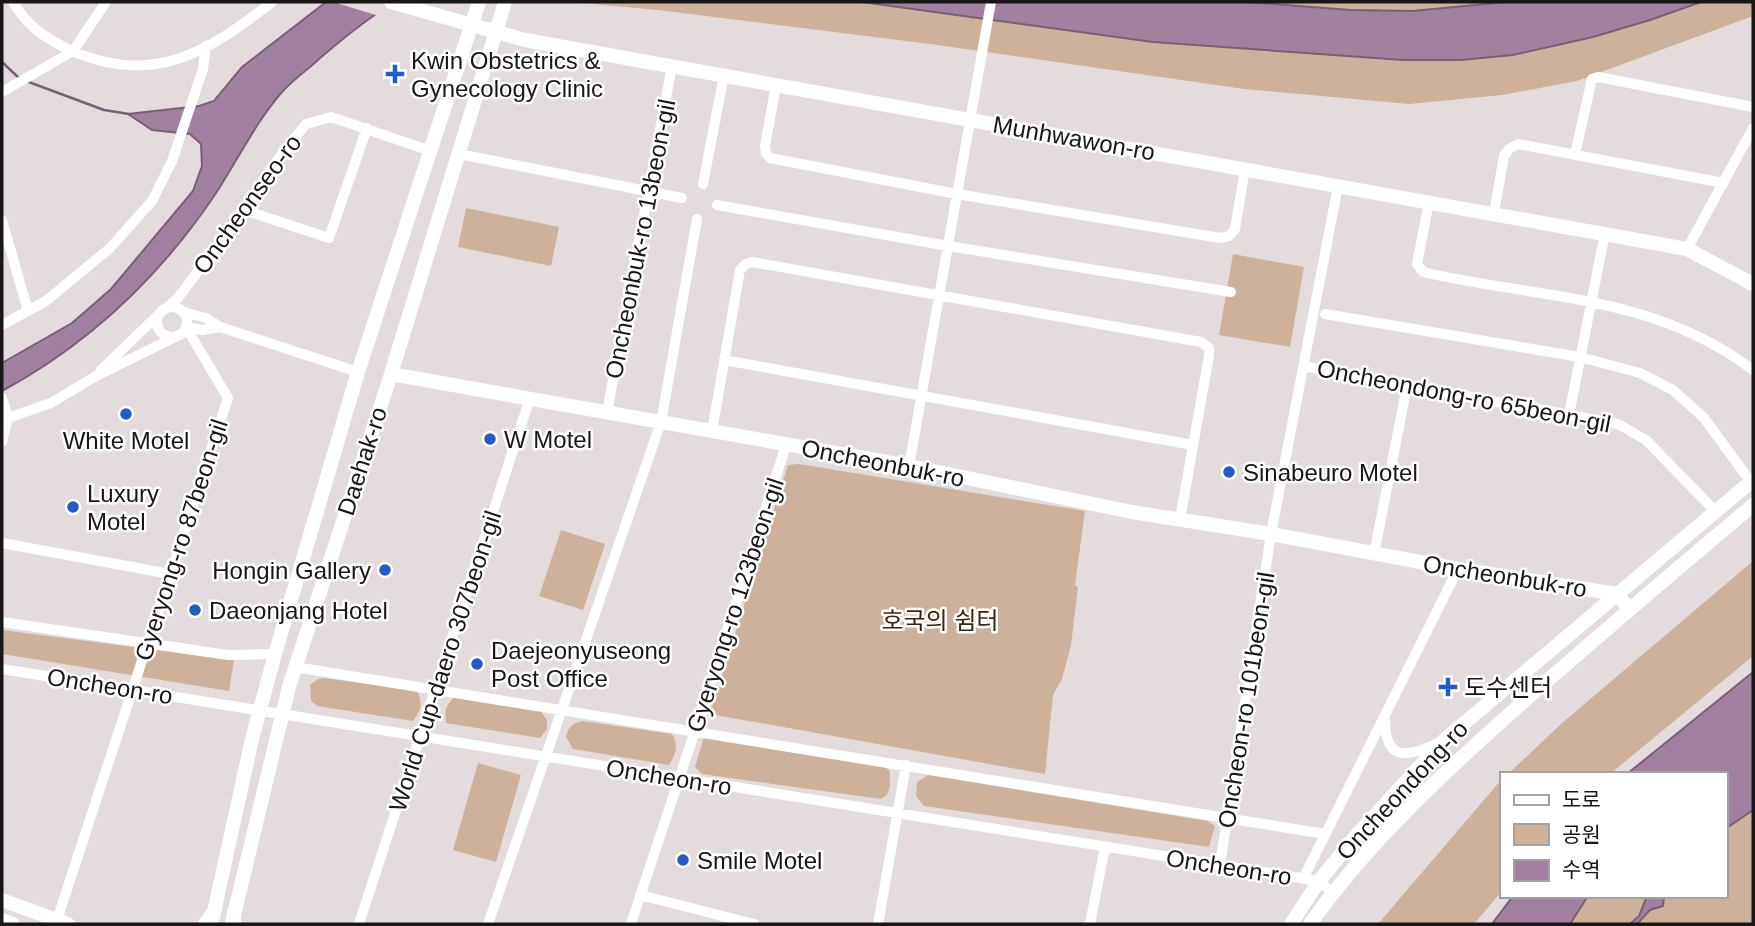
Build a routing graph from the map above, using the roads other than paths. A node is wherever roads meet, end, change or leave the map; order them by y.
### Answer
1 (13, 2) edge
2 (106, 2) edge
3 (272, 2) edge
4 (391, 2) edge
5 (479, 2) edge
6 (505, 2) edge
7 (991, 2) edge
8 (472, 26) junction
9 (495, 32) junction
10 (206, 46) junction
11 (73, 51) junction
12 (672, 66) junction
13 (724, 75) junction
14 (776, 85) junction
15 (2, 92) edge
16 (1753, 107) edge
17 (971, 120) junction
18 (367, 128) junction
19 (1753, 128) edge
20 (431, 151) junction
21 (460, 154) junction
22 (1576, 154) junction
23 (1245, 169) junction
24 (1724, 183) junction
25 (703, 184) dead end
26 (1338, 186) junction
27 (649, 192) junction
28 (957, 194) junction
29 (682, 198) dead end
30 (1429, 202) junction
31 (717, 205) dead end
32 (244, 210) junction
33 (1494, 213) junction
34 (697, 219) dead end
35 (2, 220) edge
36 (1605, 233) junction
37 (948, 246) junction
38 (1687, 249) junction
39 (1753, 284) edge
40 (1231, 292) dead end
41 (939, 296) junction
42 (178, 298) junction
43 (1592, 300) junction
44 (28, 311) junction
45 (181, 311) junction
46 (161, 312) junction
47 (1325, 314) dead end
48 (2, 326) edge
49 (186, 327) junction
50 (220, 327) junction
51 (175, 337) junction
52 (1580, 357) junction
53 (724, 360) junction
54 (1303, 366) junction
55 (1753, 370) edge
56 (358, 372) junction
57 (391, 374) junction
58 (96, 376) junction
59 (1406, 386) junction
60 (921, 396) junction
61 (530, 398) junction
62 (3, 402) edge
63 (607, 412) junction
64 (1569, 415) junction
65 (5, 419) edge
66 (661, 422) junction
67 (712, 431) junction
68 (2, 442) edge
69 (786, 445) junction
70 (1193, 445) junction
71 (909, 466) junction
72 (1749, 477) edge
73 (1753, 506) edge
74 (1716, 512) junction
75 (1180, 519) junction
76 (1271, 534) junction
77 (2, 544) edge
78 (1374, 554) junction
79 (1458, 569) junction
80 (170, 574) junction
81 (1617, 594) junction
82 (1629, 609) junction
83 (2, 622) edge
84 (148, 644) junction
85 (275, 654) junction
86 (295, 667) junction
87 (2, 669) edge
88 (133, 690) junction
89 (436, 690) junction
90 (260, 710) junction
91 (563, 710) junction
92 (281, 714) junction
93 (1385, 715) junction
94 (695, 731) junction
95 (421, 736) junction
96 (1443, 741) junction
97 (546, 757) junction
98 (906, 765) junction
99 (678, 778) junction
100 (899, 814) junction
101 (1229, 816) junction
102 (1325, 834) junction
103 (1104, 847) junction
104 (1220, 866) junction
105 (1303, 879) junction
106 (1319, 881) junction
107 (1333, 893) junction
108 (640, 895) junction
109 (2, 900) edge
110 (213, 917) edge
111 (2, 920) edge
112 (233, 920) edge
113 (63, 922) edge
114 (13, 924) edge
115 (205, 924) edge
116 (359, 924) edge
117 (488, 924) edge
118 (631, 924) edge
119 (754, 924) edge
120 (878, 924) edge
121 (1090, 924) edge
122 (1291, 924) edge
123 (1310, 924) edge

1 - 11 street
2 - 11 street
3 - 10 street
4 - 8 street, Munhwawon-ro
5 - 8 street, Daehak-ro
6 - 9 street, Daehak-ro
7 - 17 street
8 - 9 street, Munhwawon-ro
8 - 20 street, Daehak-ro
9 - 12 street, Munhwawon-ro
9 - 21 street, Daehak-ro
10 - 11 street
10 - 44 street
11 - 15 street
12 - 13 street, Munhwawon-ro
12 - 27 street, Oncheonbuk-ro 13beon-gil
13 - 14 street, Munhwawon-ro
13 - 25 street
14 - 17 street, Munhwawon-ro
14 - 28 street
16 - 22 street
17 - 23 street, Munhwawon-ro
17 - 28 street
18 - 20 street
18 - 32 street, Oncheonseo-ro
18 - 32 street
19 - 24 street
20 - 56 street, Daehak-ro
21 - 27 street
21 - 57 street, Daehak-ro
22 - 24 street
22 - 33 street
23 - 26 street, Munhwawon-ro
23 - 28 street
24 - 38 street
26 - 30 street, Munhwawon-ro
26 - 54 street, Oncheon-ro 101beon-gil
27 - 29 street
27 - 63 street, Oncheonbuk-ro 13beon-gil
28 - 37 street
30 - 33 street, Munhwawon-ro
30 - 43 street
31 - 37 street
32 - 42 street, Oncheonseo-ro
33 - 36 street, Munhwawon-ro
34 - 66 street
35 - 44 street
36 - 38 street, Munhwawon-ro
36 - 43 street
37 - 40 street
37 - 41 street
38 - 39 street, Munhwawon-ro
41 - 53 street
41 - 60 street
41 - 70 street
42 - 45 street
42 - 46 street, Oncheonseo-ro
43 - 52 street
43 - 55 street
44 - 48 street
45 - 46 street
45 - 49 street
45 - 50 street
46 - 51 street
46 - 58 street, Oncheonseo-ro
47 - 52 street
49 - 50 street
49 - 51 street
49 - 80 street, Gyeryong-ro 87beon-gil
50 - 56 street, Daehak-ro
51 - 58 street
52 - 64 street
52 - 72 street
53 - 60 street
53 - 67 street
54 - 59 street, Oncheondong-ro 65beon-gil
54 - 76 street, Oncheon-ro 101beon-gil
56 - 85 street, Daehak-ro
57 - 61 street, Oncheonbuk-ro
57 - 86 street, Daehak-ro
58 - 65 street
59 - 64 street, Oncheondong-ro 65beon-gil
59 - 78 street
60 - 70 street
60 - 71 street
61 - 63 street, Oncheonbuk-ro
61 - 89 street, World Cup-daero 307beon-gil
62 - 65 street
63 - 66 street, Oncheonbuk-ro
64 - 74 street, Oncheondong-ro 65beon-gil
65 - 68 street
66 - 67 street, Oncheonbuk-ro
66 - 91 street
67 - 69 street, Oncheonbuk-ro
69 - 71 street, Oncheonbuk-ro
69 - 94 street, Gyeryong-ro 123beon-gil
70 - 75 street
71 - 75 street, Oncheonbuk-ro
72 - 74 street, Oncheondong-ro
73 - 82 street, Oncheondong-ro
74 - 81 street, Oncheondong-ro
75 - 76 street, Oncheonbuk-ro
76 - 78 street, Oncheonbuk-ro
76 - 101 street, Oncheon-ro 101beon-gil
77 - 80 street
78 - 79 street, Oncheonbuk-ro
79 - 81 street, Oncheonbuk-ro
79 - 93 street
80 - 84 street, Gyeryong-ro 87beon-gil
81 - 82 street, Oncheonbuk-ro
81 - 96 street, Oncheondong-ro
82 - 107 street, Oncheondong-ro
83 - 84 street
84 - 85 street
84 - 88 street, Gyeryong-ro 87beon-gil
85 - 90 street, Daehak-ro
86 - 89 street
86 - 92 street, Daehak-ro
87 - 88 street, Oncheon-ro
88 - 90 street, Oncheon-ro
88 - 113 street, Gyeryong-ro 87beon-gil
89 - 91 street
89 - 95 street, World Cup-daero 307beon-gil
90 - 92 street, Oncheon-ro
90 - 110 street, Daehak-ro
91 - 94 street
91 - 97 street
92 - 95 street, Oncheon-ro
92 - 112 street, Daehak-ro
93 - 96 street
93 - 102 street
94 - 98 street
94 - 99 street, Gyeryong-ro 123beon-gil
95 - 97 street, Oncheon-ro
95 - 116 street, World Cup-daero 307beon-gil
96 - 106 street, Oncheondong-ro
97 - 99 street, Oncheon-ro
97 - 117 street
98 - 100 street
98 - 101 street
99 - 100 street, Oncheon-ro
99 - 108 street, Gyeryong-ro 123beon-gil
100 - 103 street, Oncheon-ro
100 - 120 street
101 - 102 street
101 - 104 street, Oncheon-ro 101beon-gil
102 - 105 street
103 - 104 street, Oncheon-ro
103 - 121 street
104 - 105 street, Oncheon-ro
105 - 106 street, Oncheon-ro
106 - 107 street, Oncheon-ro
106 - 122 street, Oncheondong-ro
107 - 123 street, Oncheondong-ro
108 - 118 street, Gyeryong-ro 123beon-gil
108 - 119 street
109 - 113 street
110 - 115 street
111 - 114 street

